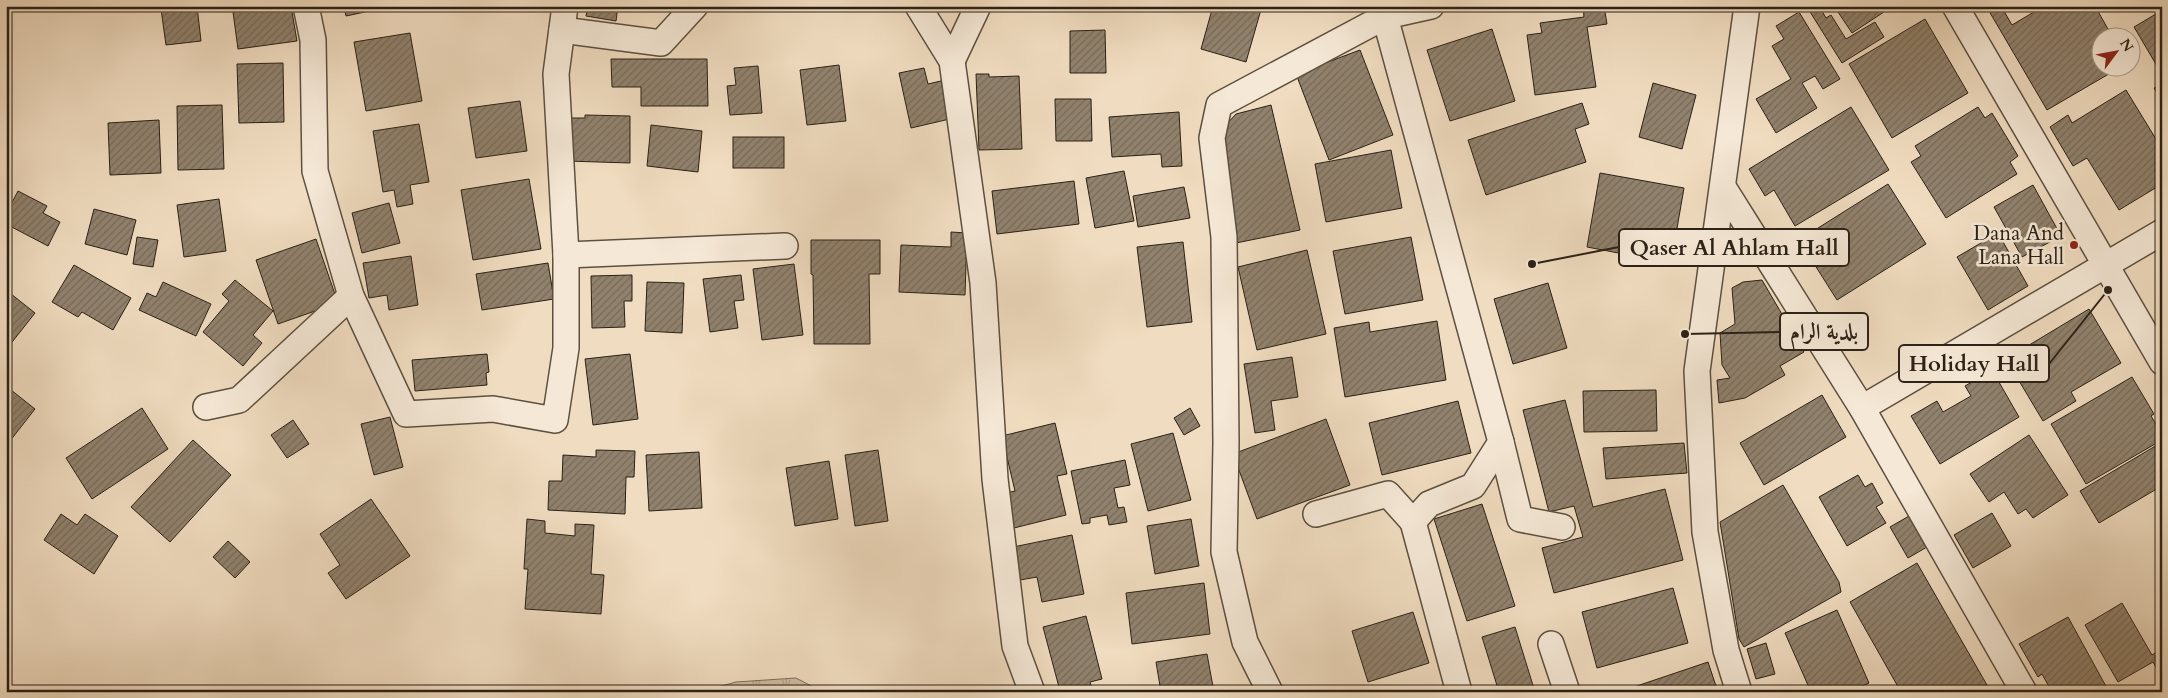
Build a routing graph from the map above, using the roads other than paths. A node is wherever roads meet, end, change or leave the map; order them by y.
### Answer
1 (306, 6) edge
2 (696, 6) edge
3 (918, 6) edge
4 (978, 6) edge
5 (1431, 6) edge
6 (1747, 6) edge
7 (1955, 6) edge
8 (1384, 11) edge
9 (564, 18) edge
10 (952, 61) junction
11 (1723, 187) junction
12 (2162, 232) edge
13 (785, 246) dead end
14 (566, 255) junction
15 (2106, 265) junction
16 (351, 296) junction
17 (2162, 362) edge
18 (206, 406) dead end
19 (1862, 408) junction
20 (1501, 442) junction
21 (1316, 514) dead end
22 (1413, 522) junction
23 (1562, 527) dead end
24 (1551, 644) dead end
25 (1032, 692) edge
26 (1270, 692) edge
27 (1459, 692) edge
28 (1567, 692) edge
29 (1739, 692) edge
30 (2024, 692) edge

1 - 16 street
2 - 9 street
3 - 10 street
4 - 10 street
5 - 8 street
6 - 11 street
7 - 15 street
8 - 20 street
8 - 26 street
9 - 14 street
10 - 25 street
11 - 19 street
11 - 29 street
12 - 15 street
13 - 14 street
14 - 16 street
15 - 17 street
15 - 19 street
16 - 18 street
19 - 30 street
20 - 22 street
20 - 23 street
21 - 22 street
22 - 27 street
24 - 28 street

